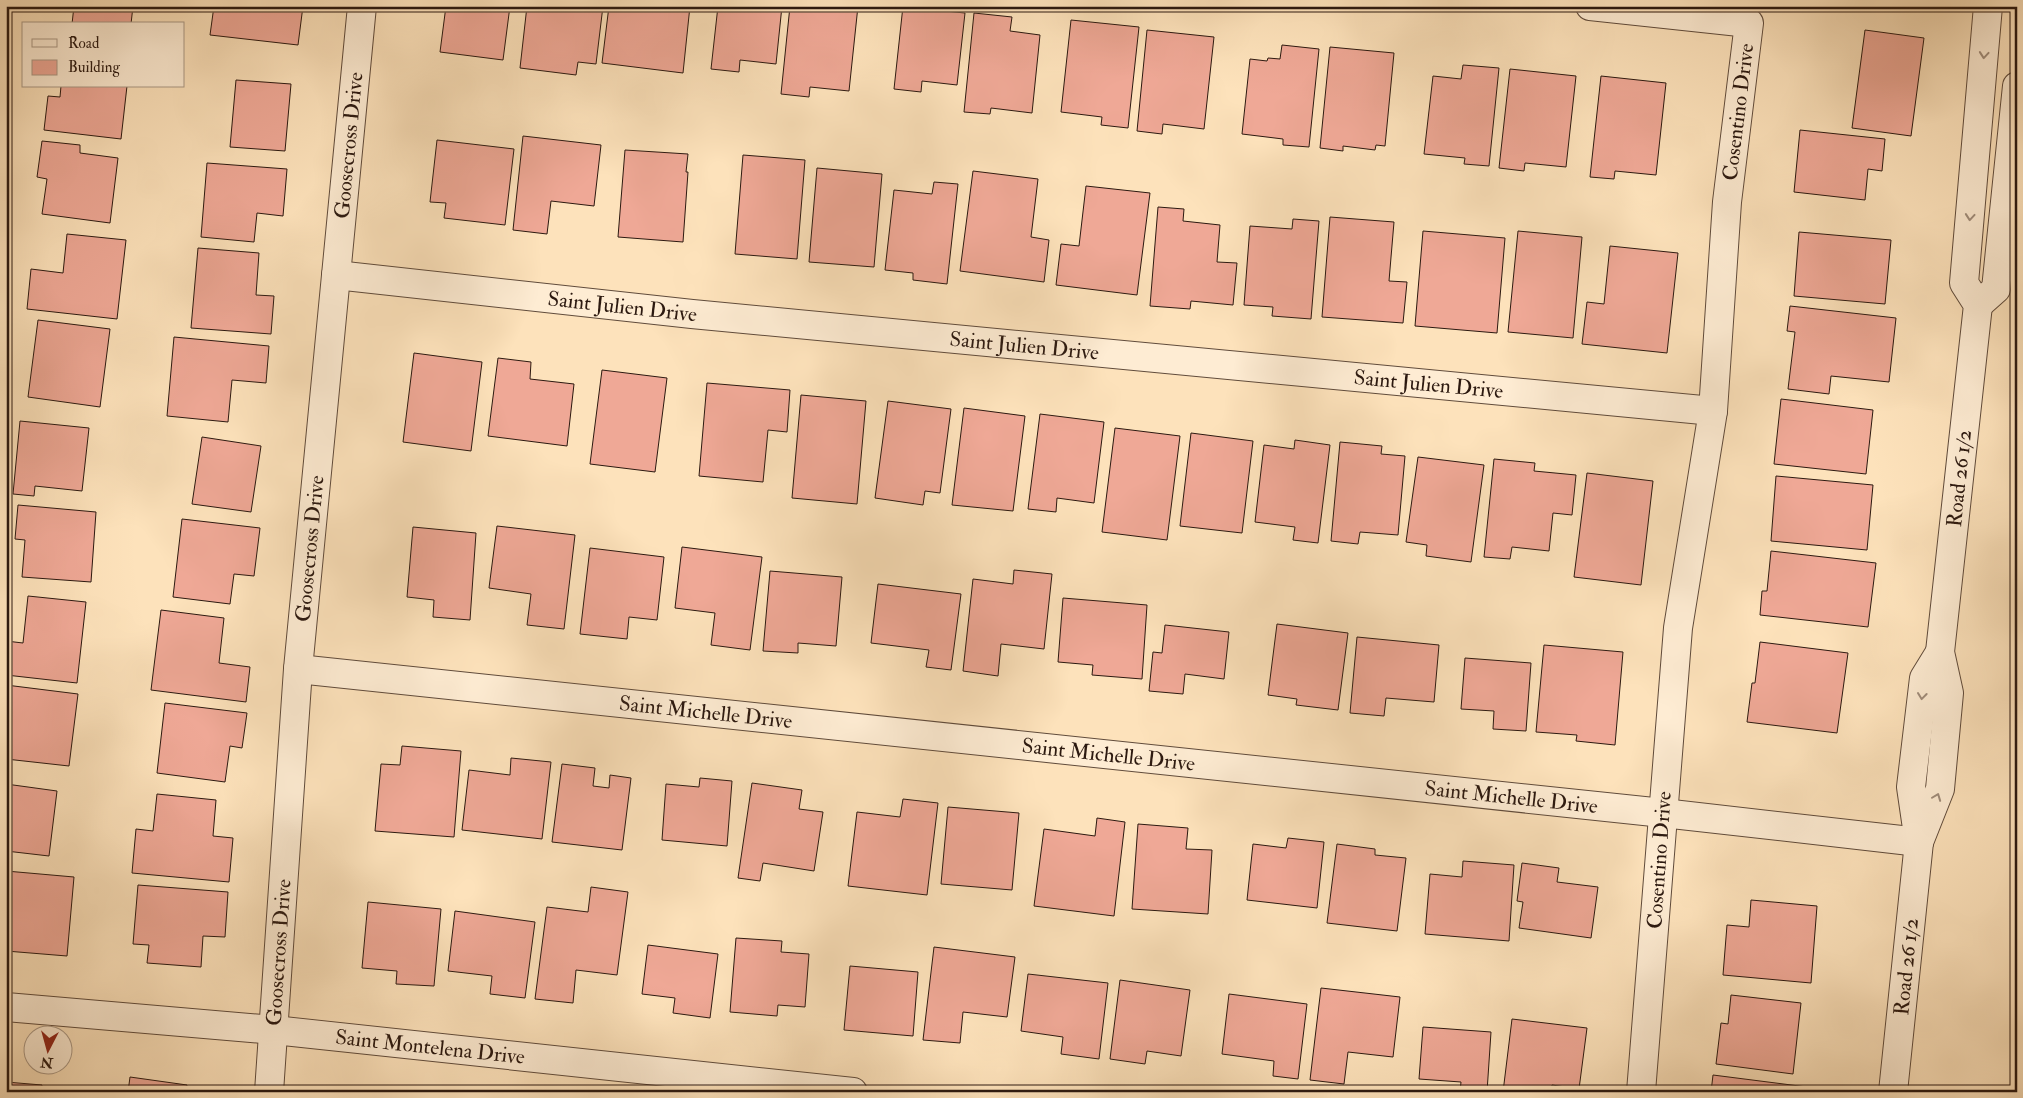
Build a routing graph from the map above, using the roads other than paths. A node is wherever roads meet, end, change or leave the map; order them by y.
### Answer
1 (362, 6) edge
2 (1590, 6) edge
3 (1988, 6) edge
4 (2017, 86) edge
5 (336, 275) junction
6 (1978, 305) junction
7 (1713, 411) junction
8 (298, 669) junction
9 (1662, 813) junction
10 (1919, 842) junction
11 (6, 1006) edge
12 (274, 1030) junction
13 (269, 1092) edge
14 (853, 1092) edge
15 (1641, 1092) edge
16 (1893, 1092) edge

1 - 5 street, Goosecross Drive
2 - 7 street, Cosentino Drive
3 -> 6 street
4 - 6 street
5 - 7 street, Saint Julien Drive
5 - 8 street, Goosecross Drive
6 - 10 street, Road 26 1/2
7 - 9 street, Cosentino Drive
8 - 9 street, Saint Michelle Drive
8 - 12 street, Goosecross Drive
9 - 10 street, Saint Michelle Drive
9 - 15 street, Cosentino Drive
10 - 16 street, Road 26 1/2
11 - 12 street, Saint Montelena Drive
12 - 13 street, Goosecross Drive
12 - 14 street, Saint Montelena Drive

